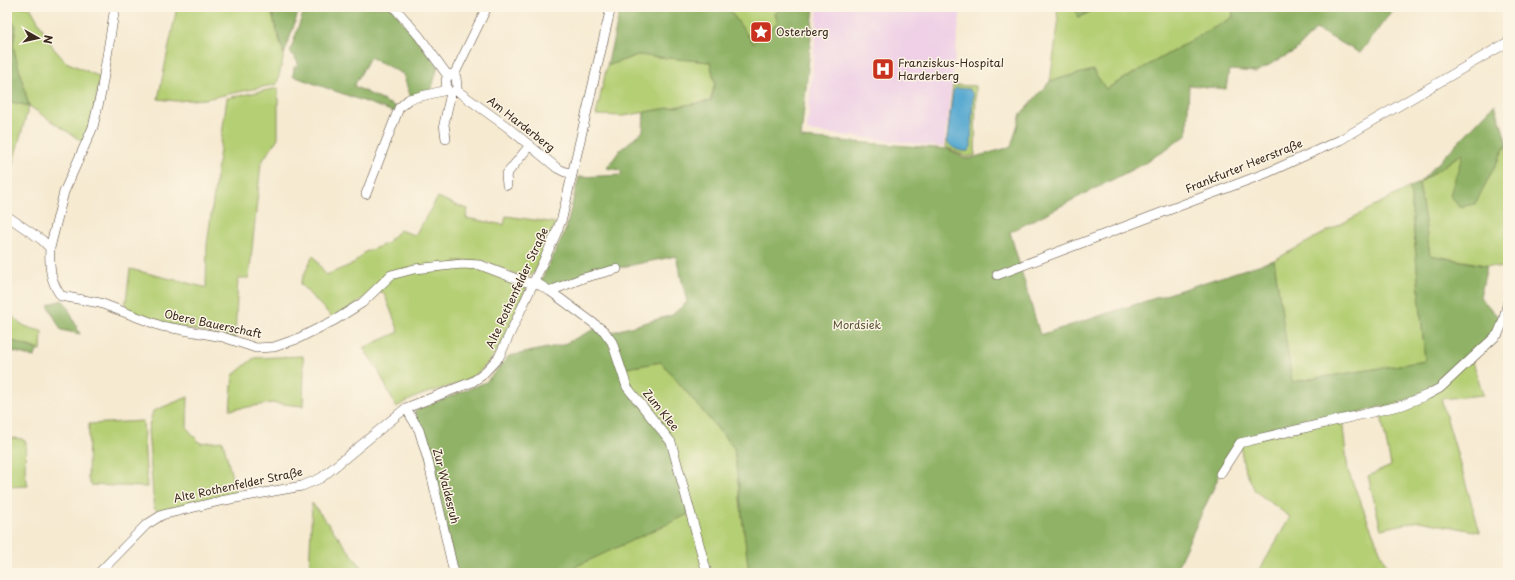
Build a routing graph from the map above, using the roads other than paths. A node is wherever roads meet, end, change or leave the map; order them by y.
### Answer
1 (115, 7) edge
2 (394, 7) edge
3 (486, 7) edge
4 (611, 7) edge
5 (1508, 42) edge
6 (451, 75) junction
7 (451, 91) junction
8 (446, 139) dead end
9 (530, 145) junction
10 (572, 173) junction
11 (507, 185) dead end
12 (366, 194) dead end
13 (7, 216) edge
14 (50, 248) junction
15 (617, 269) dead end
16 (998, 275) dead end
17 (534, 283) junction
18 (550, 291) junction
19 (1508, 301) edge
20 (406, 408) junction
21 (1220, 474) dead end
22 (99, 573) edge
23 (454, 573) edge
24 (707, 573) edge

1 - 14 street, Obere Bauerschaft
2 - 6 street
3 - 6 street
4 - 10 street, Alte Rothenfelder Straße
5 - 16 street, Frankfurter Heerstraße
6 - 7 street
7 - 8 street
7 - 9 street, Am Harderberg
7 - 12 street
9 - 10 street, Am Harderberg
9 - 11 street
10 - 17 street, Alte Rothenfelder Straße
13 - 14 street
14 - 17 street, Obere Bauerschaft
15 - 18 street
17 - 18 street, Zum Klee
17 - 20 street, Alte Rothenfelder Straße
18 - 24 street, Zum Klee
19 - 21 street
20 - 22 street, Alte Rothenfelder Straße
20 - 23 street, Zur Waldesruh

